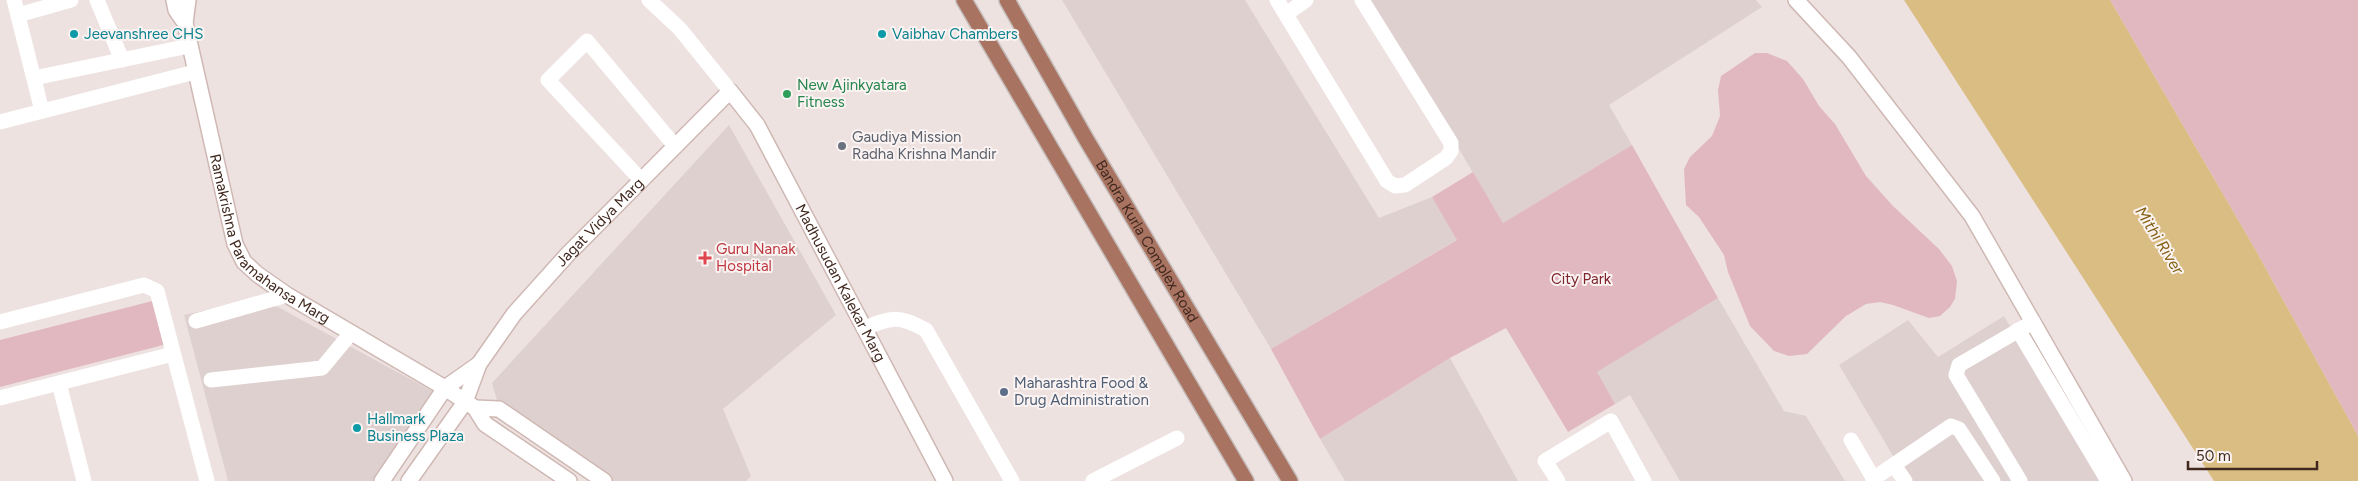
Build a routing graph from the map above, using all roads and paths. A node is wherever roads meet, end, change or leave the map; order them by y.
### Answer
1 (71, 0) edge
2 (97, 0) edge
3 (174, 0) edge
4 (188, 0) edge
5 (648, 0) edge
6 (964, 0) edge
7 (1007, 0) edge
8 (1277, 0) edge
9 (1306, 0) edge
10 (1362, 0) edge
11 (1796, 0) edge
12 (16, 7) edge
13 (1286, 14) junction
14 (185, 23) junction
15 (189, 46) junction
16 (122, 60) junction
17 (195, 72) junction
18 (34, 78) junction
19 (730, 91) junction
20 (42, 111) junction
21 (0, 122) edge
22 (675, 146) junction
23 (641, 180) junction
24 (287, 295) junction
25 (0, 322) edge
26 (196, 322) dead end
27 (2033, 322) junction
28 (864, 328) junction
29 (2018, 330) junction
30 (351, 333) junction
31 (173, 354) junction
32 (479, 364) junction
33 (211, 380) dead end
34 (59, 383) junction
35 (445, 388) junction
36 (0, 398) edge
37 (470, 405) junction
38 (1177, 438) dead end
39 (1851, 440) dead end
40 (1894, 465) junction
41 (1874, 480) edge
42 (2116, 480) edge
43 (84, 481) edge
44 (208, 481) edge
45 (382, 481) edge
46 (409, 481) edge
47 (569, 481) edge
48 (603, 481) edge
49 (945, 481) edge
50 (1012, 481) edge
51 (1093, 481) edge
52 (1246, 481) edge
53 (1290, 481) edge
54 (1558, 481) edge
55 (1644, 481) edge
56 (1905, 481) edge
57 (1993, 481) edge
58 (2020, 481) edge

1 - 12 street
2 - 16 street
3 - 14 street, Ramakrishna Paramahansa Marg
4 - 14 street
5 - 19 street, Madhusudan Kalekar Marg
6 - 52 main road
7 - 53 main road, Bandra Kurla Complex Road
8 - 13 street
9 - 13 street
10 - 13 street
11 - 27 street
12 - 18 street
14 - 15 street, Ramakrishna Paramahansa Marg
15 - 16 street
15 - 17 street, Ramakrishna Paramahansa Marg
16 - 18 street
17 - 20 street
17 - 24 street, Ramakrishna Paramahansa Marg
18 - 20 street
19 - 22 street, Jagat Vidya Marg
19 - 28 street, Madhusudan Kalekar Marg
20 - 21 street
22 - 23 street, Jagat Vidya Marg
22 - 23 street
23 - 32 street, Jagat Vidya Marg
24 - 26 street
24 - 30 street, Ramakrishna Paramahansa Marg
25 - 31 street
27 - 29 street
27 - 42 street
28 - 49 street, Madhusudan Kalekar Marg
28 - 50 street
29 - 42 street
29 - 58 street
30 - 33 street
30 - 35 street, Ramakrishna Paramahansa Marg
31 - 34 street
31 - 44 street
32 - 35 street
32 - 37 street
34 - 36 street
34 - 43 street
35 - 37 street, Ramakrishna Paramahansa Marg
35 - 45 street
37 - 46 street
37 - 47 street
37 - 48 street
38 - 51 street
39 - 41 street
40 - 41 street
40 - 56 street
40 - 57 street
54 - 55 street

